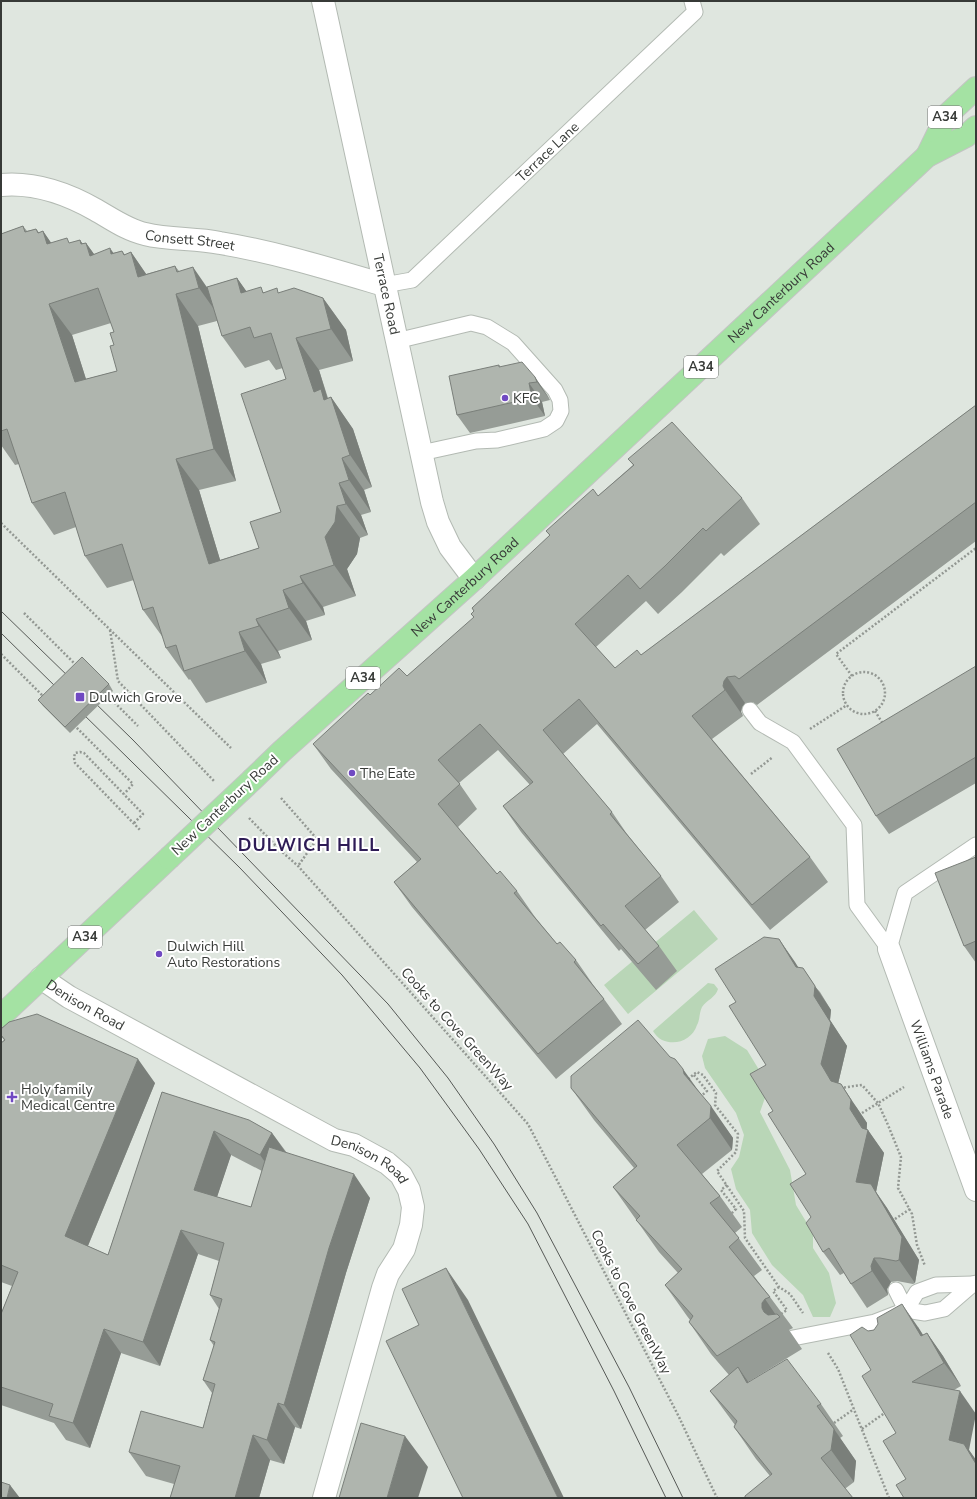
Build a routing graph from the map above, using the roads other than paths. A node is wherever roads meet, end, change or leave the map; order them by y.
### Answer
1 (323, 1) edge
2 (692, 1) edge
3 (976, 88) edge
4 (976, 127) edge
5 (927, 156) junction
6 (1, 185) edge
7 (384, 285) junction
8 (396, 341) junction
9 (421, 453) junction
10 (474, 579) junction
11 (750, 710) dead end
12 (976, 845) edge
13 (889, 949) junction
14 (41, 978) junction
15 (1, 1016) edge
16 (976, 1190) edge
17 (974, 1283) edge
18 (896, 1290) dead end
19 (906, 1310) junction
20 (793, 1338) dead end
21 (324, 1498) edge

1 - 7 street, Terrace Road
2 - 7 lane, Terrace Lane
3 - 5 highway, New Canterbury Road / A34
4 - 5 highway, New Canterbury Road / A34
5 - 10 highway, New Canterbury Road / A34
6 - 7 street, Consett Street
7 - 8 street, Terrace Road
8 - 9 street, Terrace Road
8 - 9 lane
9 - 10 street, Terrace Road
10 - 14 highway, New Canterbury Road / A34, bridge
11 - 13 lane
12 - 13 lane
13 - 16 street, Williams Parade
14 - 15 highway, New Canterbury Road / A34
14 - 21 street, Denison Road
17 - 19 lane
17 - 19 lane
18 - 19 lane
19 - 20 lane

